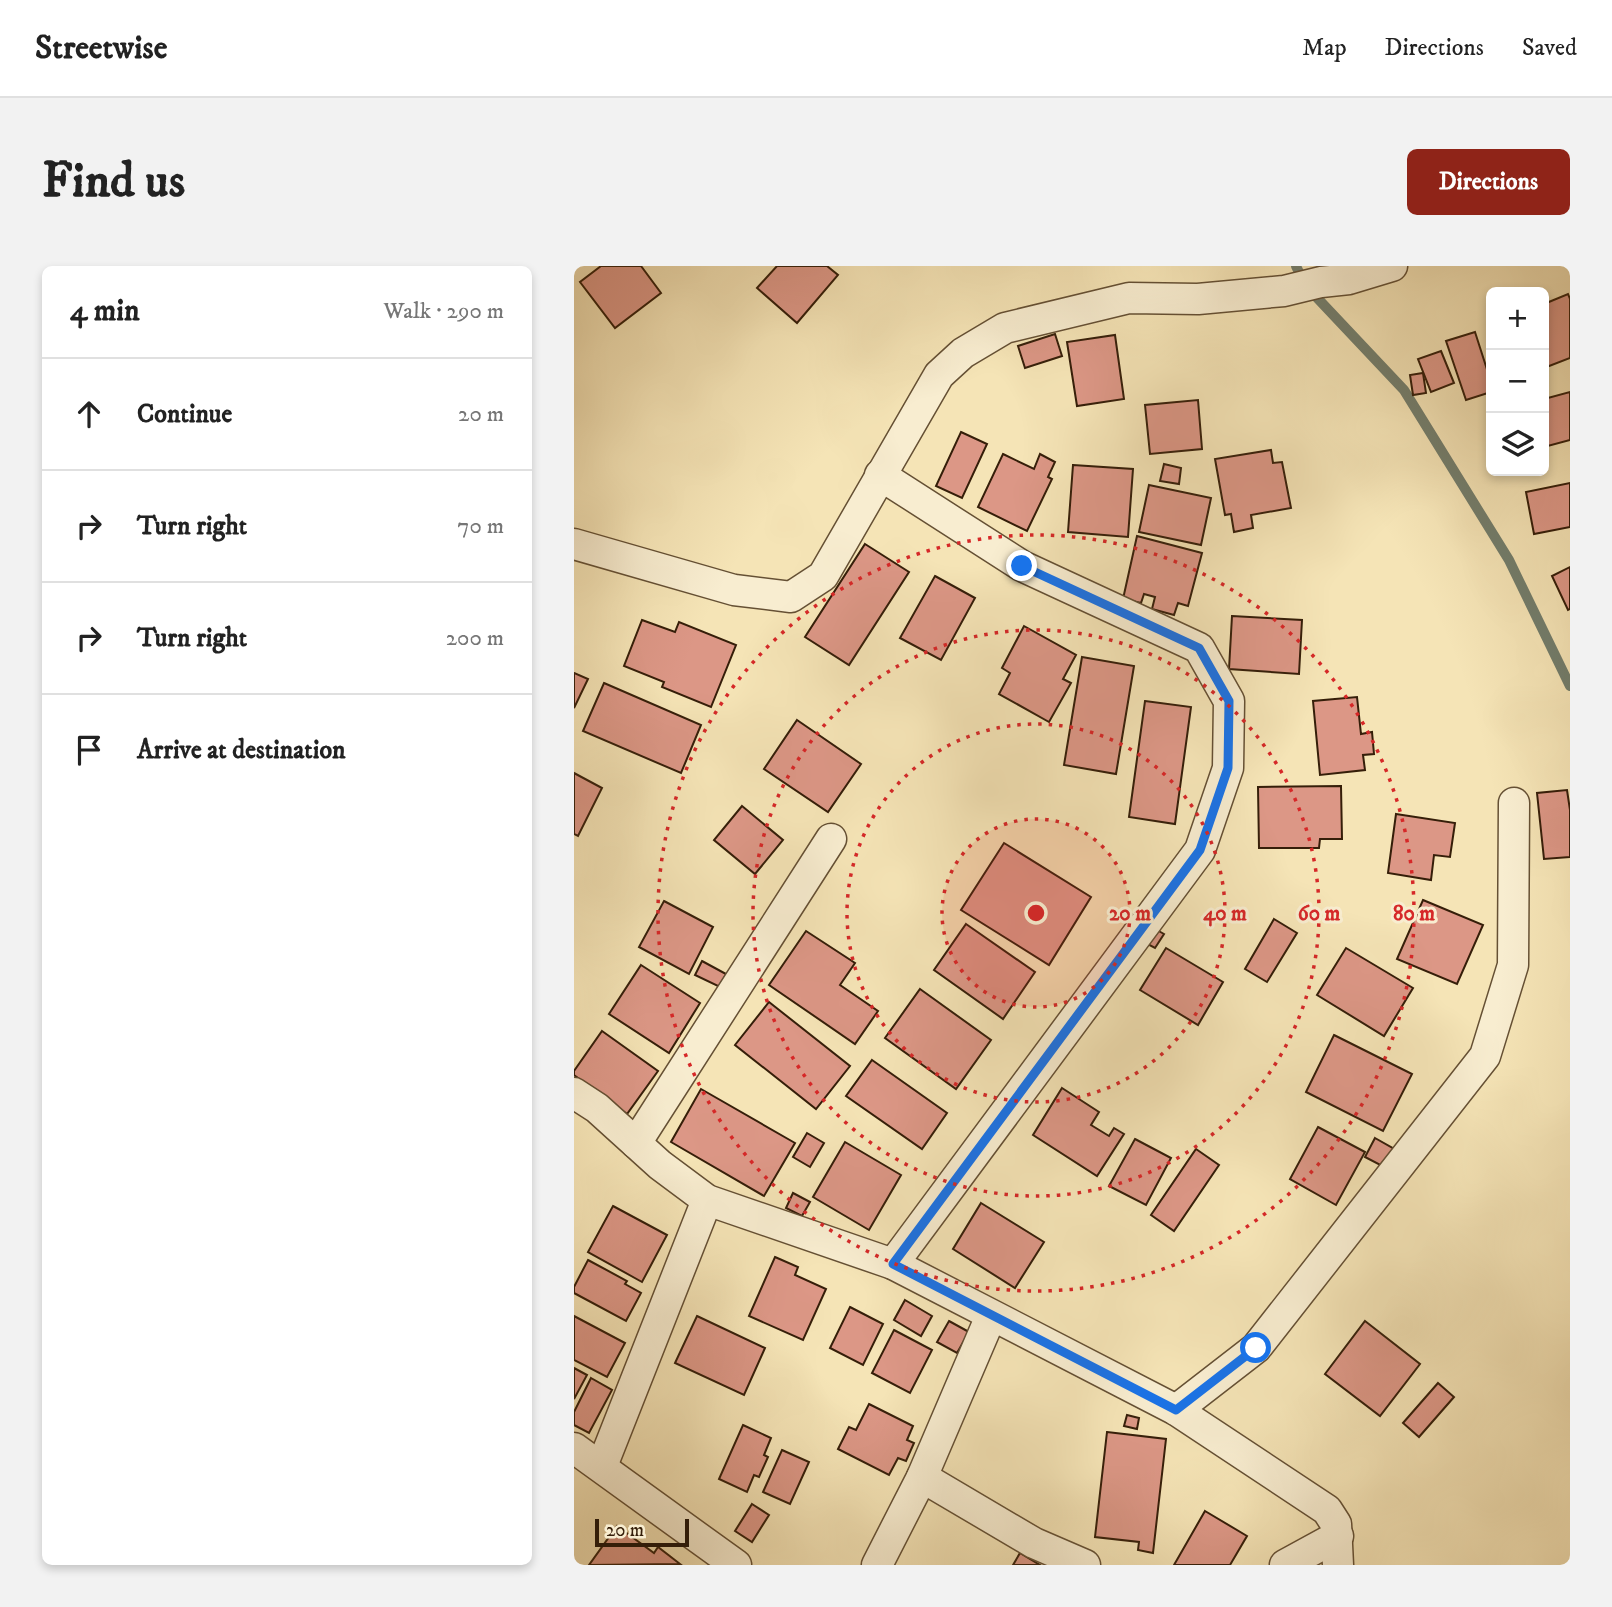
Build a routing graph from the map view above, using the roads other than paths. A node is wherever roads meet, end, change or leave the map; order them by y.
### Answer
1 (1392, 266) edge
2 (1350, 273) edge
3 (880, 475) junction
4 (574, 544) edge
5 (1514, 803) dead end
6 (831, 839) dead end
7 (574, 1093) edge
8 (636, 1143) junction
9 (707, 1200) junction
10 (893, 1264) junction
11 (991, 1316) junction
12 (1176, 1410) junction
13 (574, 1448) edge
14 (602, 1466) junction
15 (922, 1478) junction
16 (1338, 1536) junction
17 (736, 1565) edge
18 (877, 1565) edge
19 (1086, 1565) edge
20 (1284, 1565) edge
21 (1338, 1565) edge

1 - 2 street
2 - 3 street
3 - 4 street
3 - 10 street
5 - 12 street
6 - 8 street
7 - 8 street
8 - 9 street
9 - 10 street
9 - 14 street
10 - 11 street
11 - 12 street
11 - 15 street
12 - 16 street
13 - 14 street
14 - 17 street
15 - 18 street
15 - 19 street
16 - 20 street
16 - 21 street

